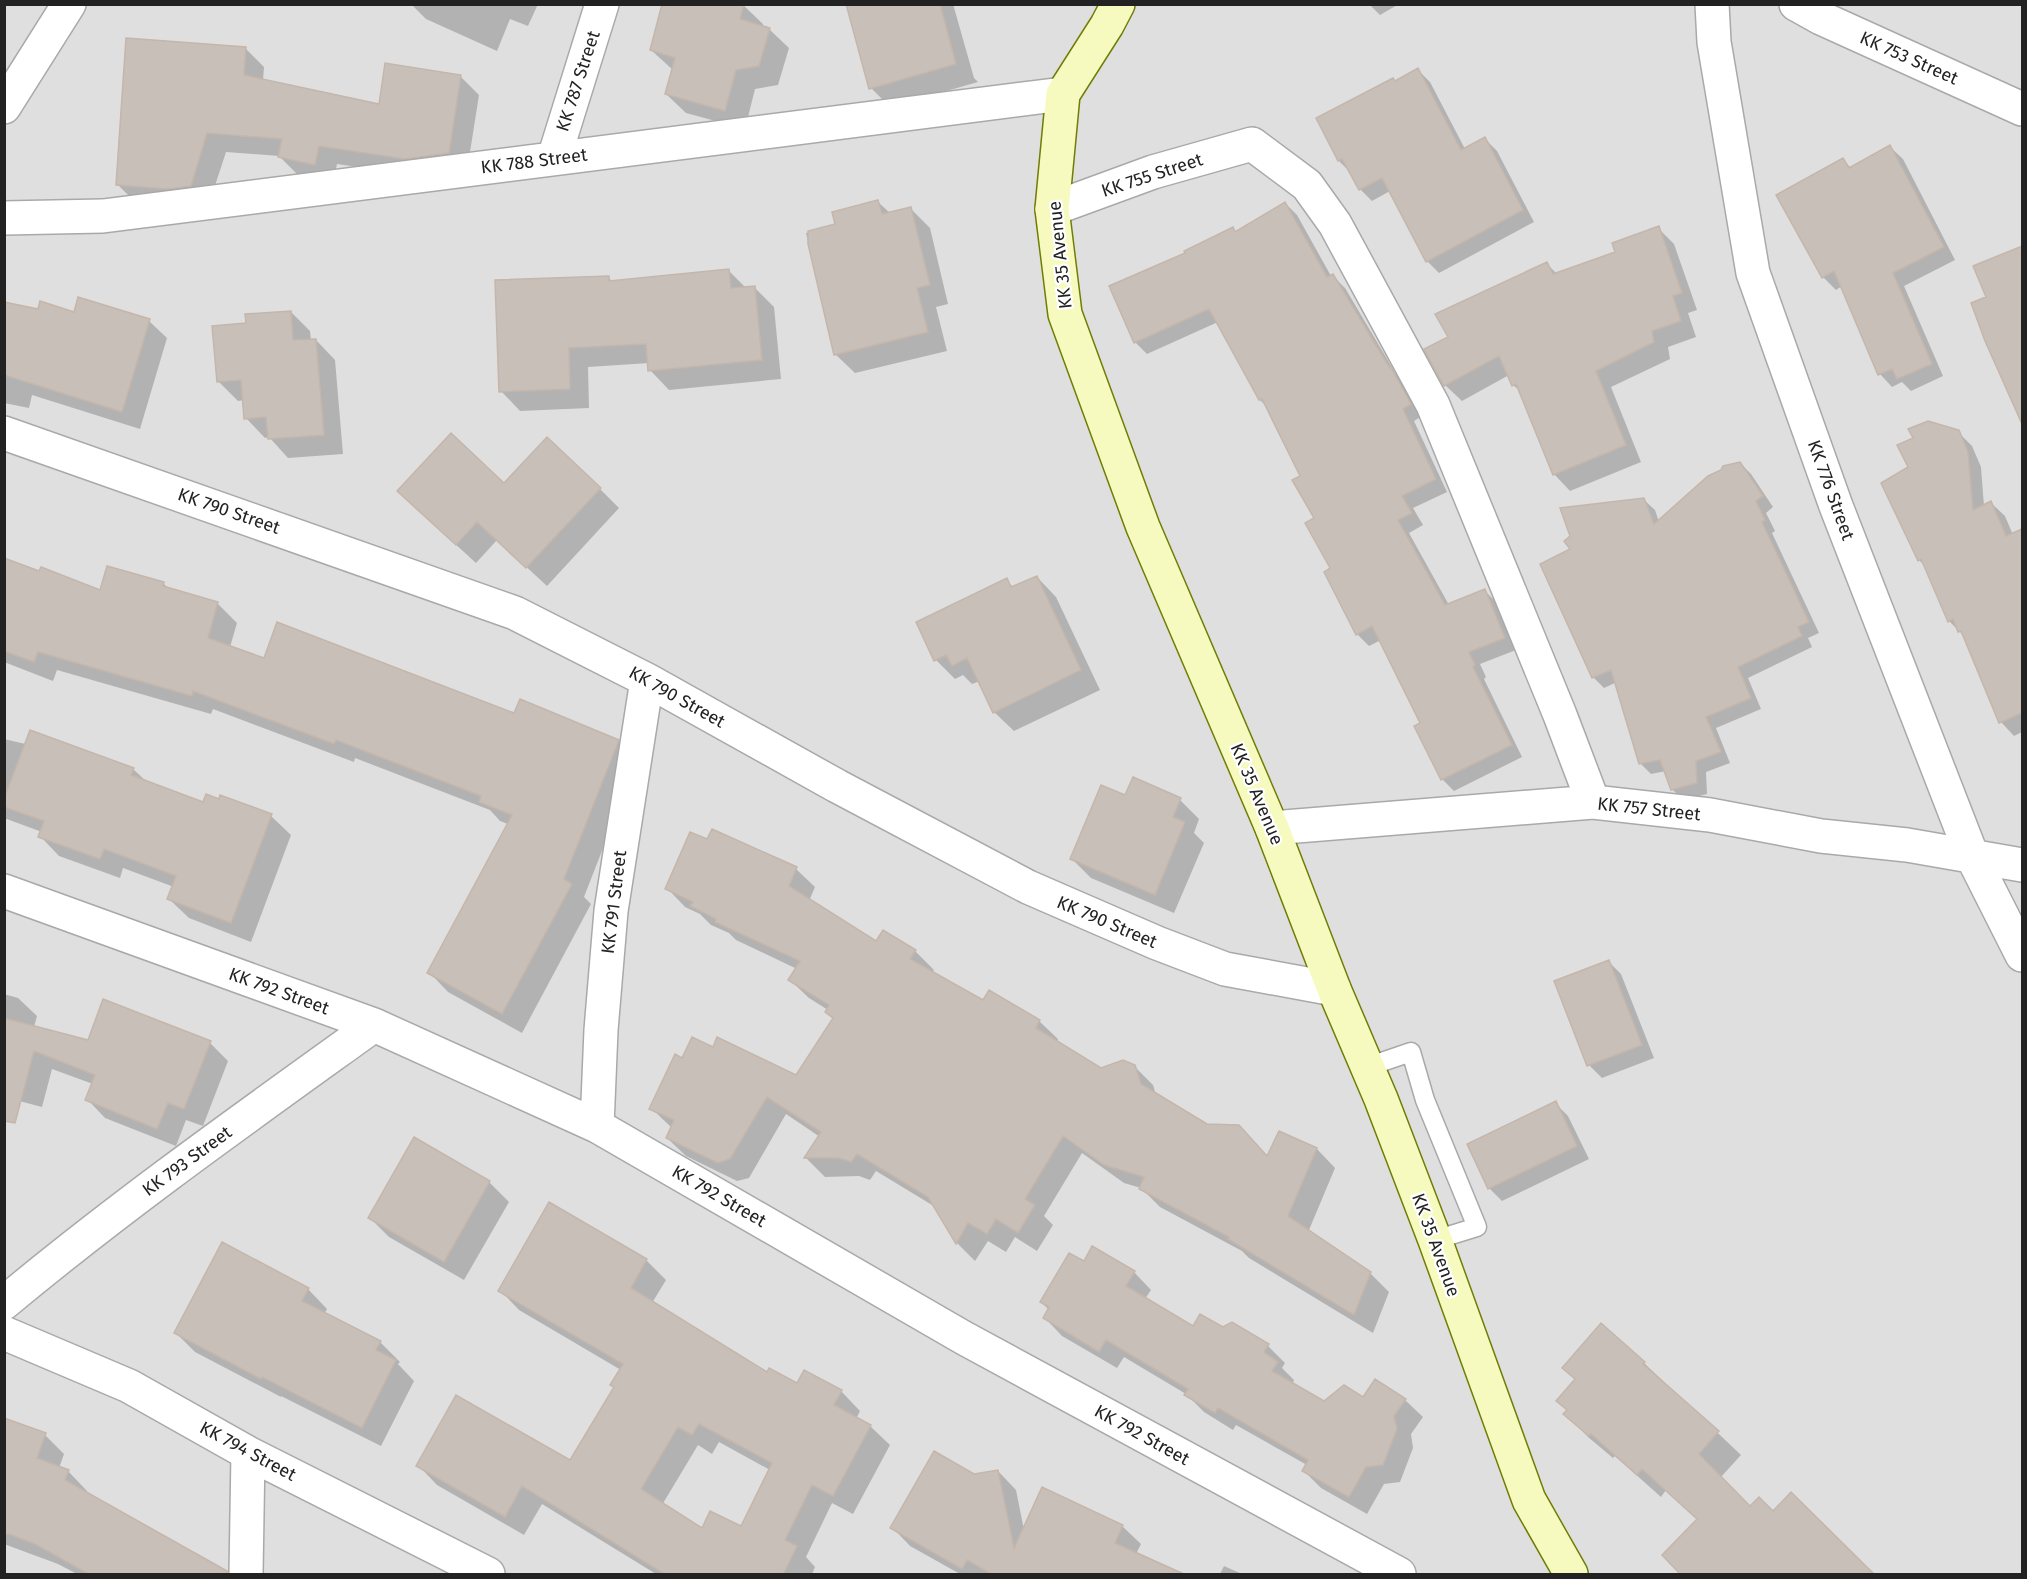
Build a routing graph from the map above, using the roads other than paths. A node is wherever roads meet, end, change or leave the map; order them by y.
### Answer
1 (69, 4) edge
2 (602, 4) edge
3 (1118, 4) edge
4 (1712, 4) edge
5 (1796, 4) edge
6 (1063, 93) junction
7 (4, 107) edge
8 (2022, 109) edge
9 (554, 158) junction
10 (1052, 209) junction
11 (4, 218) edge
12 (4, 433) edge
13 (647, 680) junction
14 (1593, 802) junction
15 (1272, 828) junction
16 (1972, 856) junction
17 (2022, 865) edge
18 (4, 891) edge
19 (2022, 955) edge
20 (1334, 989) junction
21 (374, 1025) junction
22 (1367, 1067) junction
23 (597, 1126) junction
24 (1435, 1240) junction
25 (4, 1303) edge
26 (4, 1333) edge
27 (248, 1453) junction
28 (246, 1575) edge
29 (488, 1575) edge
30 (1399, 1575) edge
31 (1571, 1575) edge

1 - 7 street
2 - 9 street, KK 787 Street
3 - 6 main road, KK 35 Avenue
4 - 16 street, KK 776 Street
5 - 8 street, KK 753 Street
6 - 9 street, KK 788 Street
6 - 10 main road, KK 35 Avenue
9 - 11 street, KK 788 Street
10 - 14 street, KK 755 Street
10 - 15 main road, KK 35 Avenue
12 - 13 street, KK 790 Street
13 - 20 street, KK 790 Street
13 - 23 street, KK 791 Street
14 - 15 street, KK 757 Street
14 - 16 street, KK 757 Street
15 - 20 main road, KK 35 Avenue
16 - 17 street, KK 757 Street
16 - 19 street, KK 776 Street
18 - 21 street, KK 792 Street
20 - 22 main road, KK 35 Avenue
21 - 23 street, KK 792 Street
21 - 25 street, KK 793 Street
22 - 24 main road, KK 35 Avenue
22 - 24 lane
23 - 30 street, KK 792 Street
24 - 31 main road, KK 35 Avenue
26 - 27 street, KK 794 Street
27 - 28 street
27 - 29 street, KK 794 Street

